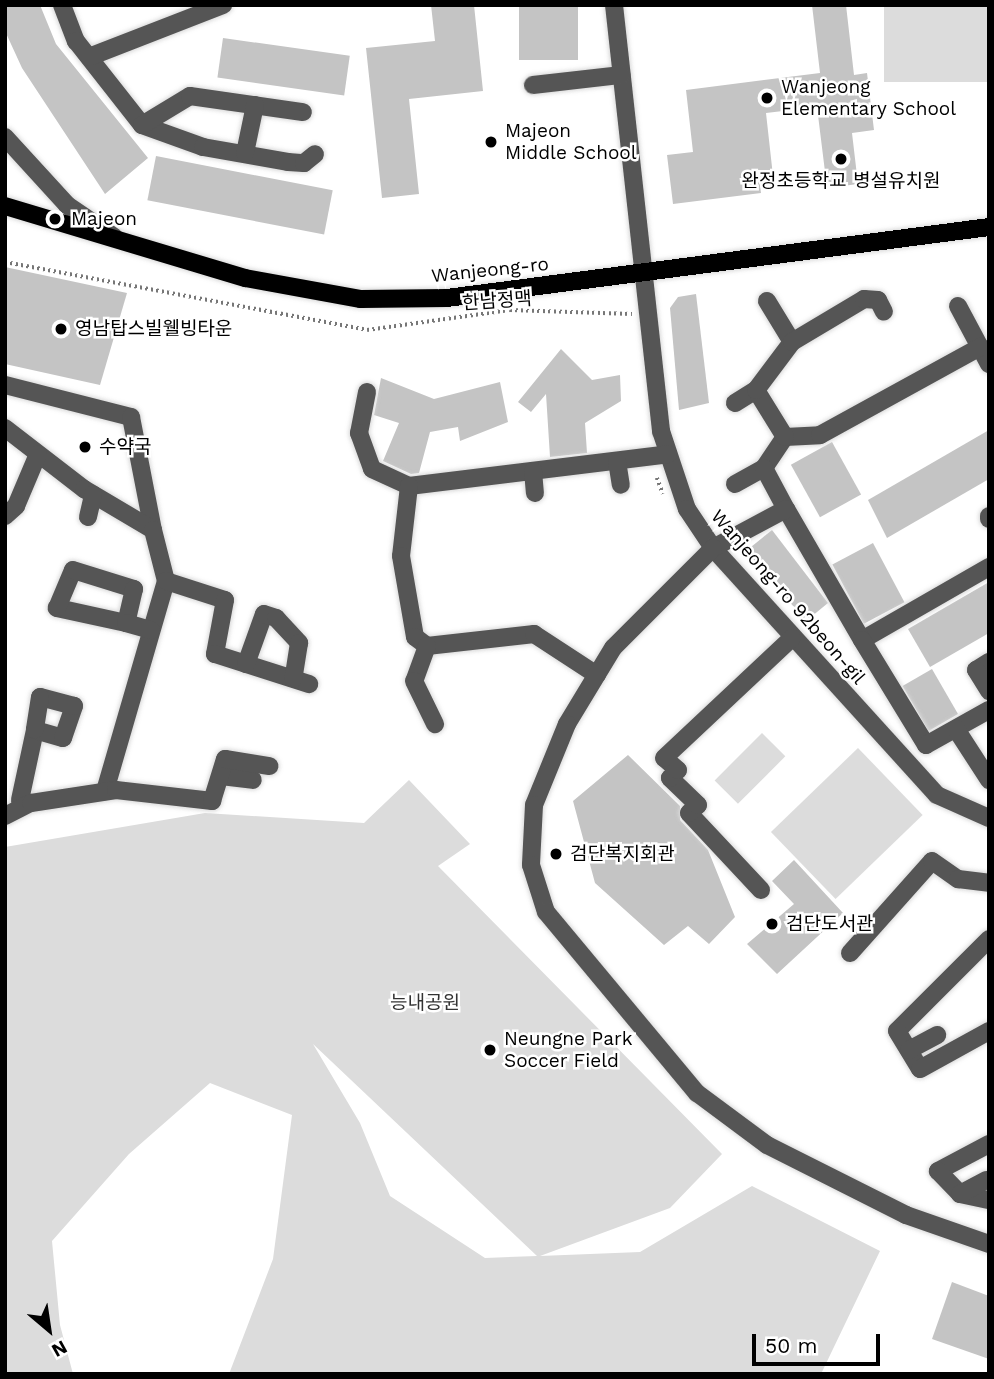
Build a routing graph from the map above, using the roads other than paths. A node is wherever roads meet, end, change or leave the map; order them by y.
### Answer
1 (62, 5) edge
2 (223, 5) edge
3 (614, 5) edge
4 (89, 57) junction
5 (621, 75) junction
6 (533, 85) dead end
7 (255, 105) junction
8 (303, 112) dead end
9 (142, 125) junction
10 (5, 138) edge
11 (245, 153) junction
12 (315, 154) dead end
13 (5, 206) edge
14 (989, 227) edge
15 (120, 241) junction
16 (642, 273) junction
17 (767, 301) dead end
18 (958, 306) dead end
19 (884, 312) dead end
20 (792, 342) junction
21 (980, 347) junction
22 (989, 364) edge
23 (5, 386) edge
24 (756, 390) junction
25 (368, 392) dead end
26 (735, 403) dead end
27 (5, 428) edge
28 (785, 437) junction
29 (38, 454) junction
30 (661, 455) junction
31 (617, 460) junction
32 (764, 468) junction
33 (533, 471) junction
34 (735, 484) dead end
35 (621, 485) dead end
36 (409, 486) junction
37 (535, 493) dead end
38 (93, 495) junction
39 (786, 509) junction
40 (5, 516) edge
41 (88, 517) dead end
42 (153, 530) junction
43 (713, 548) junction
44 (989, 567) edge
45 (166, 581) junction
46 (126, 623) dead end
47 (151, 630) junction
48 (792, 638) junction
49 (862, 640) junction
50 (427, 646) junction
51 (989, 662) edge
52 (246, 664) junction
53 (597, 675) junction
54 (989, 691) edge
55 (989, 710) edge
56 (435, 724) dead end
57 (956, 729) junction
58 (35, 730) dead end
59 (269, 766) dead end
60 (221, 776) junction
61 (253, 780) dead end
62 (989, 780) edge
63 (105, 791) junction
64 (19, 800) edge
65 (5, 816) edge
66 (989, 818) edge
67 (989, 883) edge
68 (761, 890) dead end
69 (989, 939) edge
70 (850, 953) dead end
71 (989, 1031) edge
72 (937, 1035) dead end
73 (909, 1050) junction
74 (989, 1143) edge
75 (986, 1180) dead end
76 (960, 1194) junction
77 (989, 1200) edge
78 (989, 1244) edge

1 - 4 street
2 - 4 street
3 - 5 street, Wanjeong-ro 92beon-gil
4 - 9 street
5 - 6 street
5 - 16 street, Wanjeong-ro 92beon-gil
7 - 8 street
7 - 9 street
7 - 11 street
9 - 11 street
10 - 15 street
11 - 12 street
13 - 15 main road, Wanjeong-ro
14 - 16 main road, Wanjeong-ro
15 - 16 main road, Wanjeong-ro
16 - 30 street, Wanjeong-ro 92beon-gil
17 - 20 street
18 - 21 street
19 - 20 street
20 - 24 street
21 - 22 street
21 - 28 street
23 - 42 street
24 - 26 street
24 - 28 street
25 - 36 street
27 - 29 street
28 - 32 street
29 - 38 street
29 - 40 street
30 - 31 street
30 - 43 street, Wanjeong-ro 92beon-gil
31 - 33 street
31 - 35 street
32 - 34 street
32 - 39 street
33 - 36 street
33 - 37 street
36 - 50 street
38 - 41 street
38 - 42 street
39 - 43 street
39 - 49 street
42 - 45 street
43 - 48 street, Wanjeong-ro 92beon-gil
43 - 53 street
44 - 49 street
45 - 47 street
45 - 52 street
46 - 47 street
47 - 63 street
48 - 66 street, Wanjeong-ro 92beon-gil
48 - 68 street
49 - 57 street
50 - 53 street
50 - 56 street
51 - 54 street
52 - 52 street
53 - 78 street
55 - 57 street
57 - 62 street
58 - 64 street
59 - 60 street
60 - 61 street
60 - 63 street
63 - 64 street
64 - 65 street
67 - 70 street
69 - 73 street
71 - 73 street
72 - 73 street
74 - 76 street
75 - 76 street
76 - 77 street

